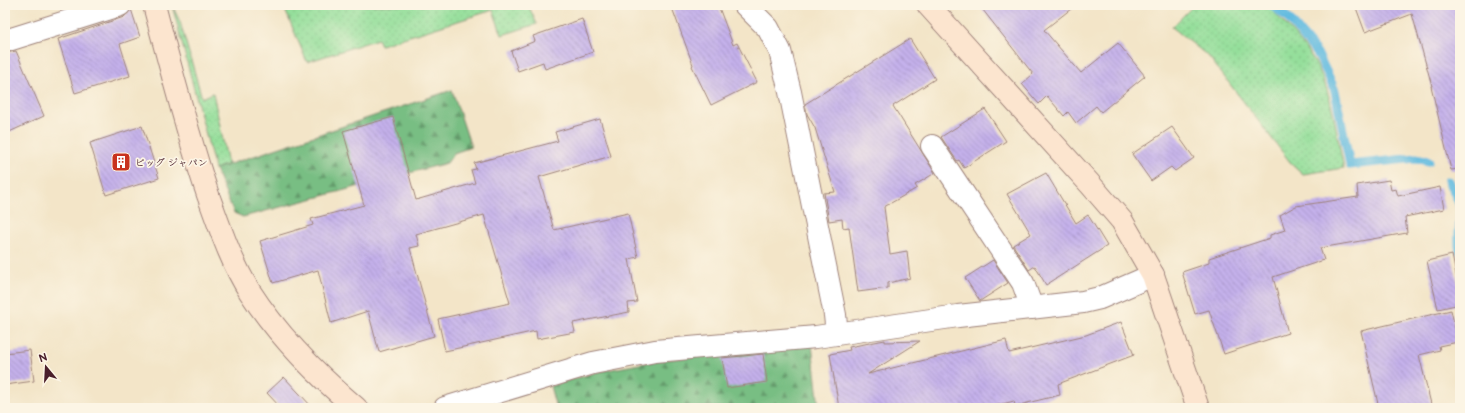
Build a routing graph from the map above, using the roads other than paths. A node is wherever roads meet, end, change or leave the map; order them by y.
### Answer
1 (120, 5) edge
2 (154, 5) edge
3 (745, 5) edge
4 (928, 5) edge
5 (5, 41) edge
6 (932, 146) dead end
7 (1153, 275) junction
8 (1032, 308) junction
9 (838, 334) junction
10 (356, 408) edge
11 (445, 408) edge
12 (1198, 408) edge

1 - 5 street
2 - 10 street
3 - 9 street
4 - 7 street
6 - 8 street
7 - 8 street
7 - 12 street
8 - 9 street
9 - 11 street

